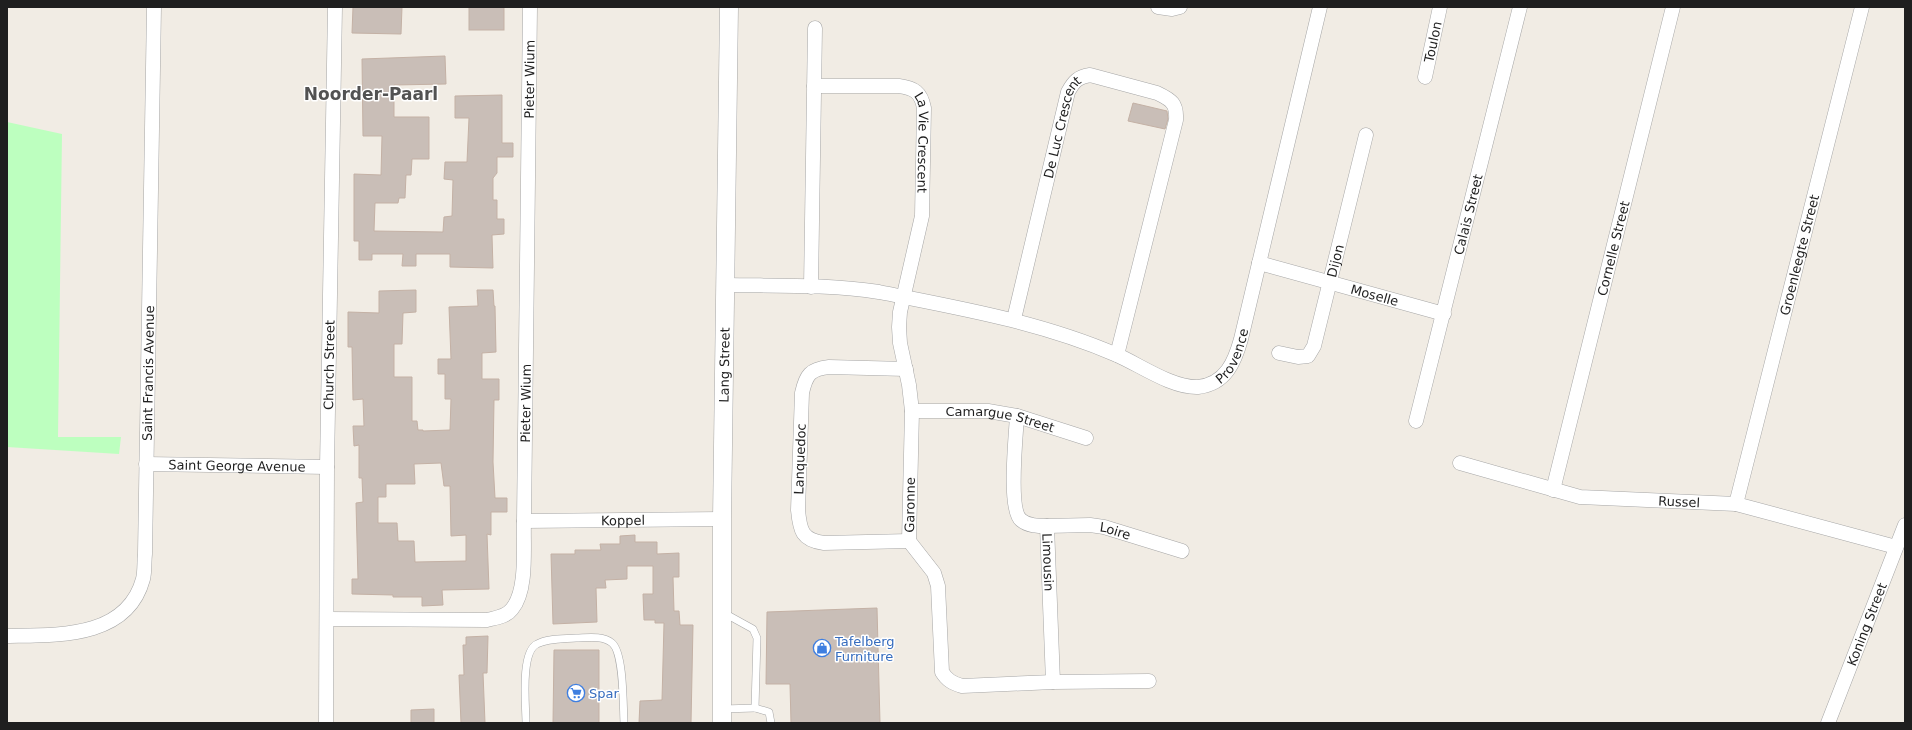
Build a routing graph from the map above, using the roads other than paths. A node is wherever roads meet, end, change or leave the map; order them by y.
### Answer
1 (154, 7) edge
2 (335, 7) edge
3 (530, 7) edge
4 (729, 7) edge
5 (1158, 7) edge
6 (1180, 7) edge
7 (1320, 7) edge
8 (1440, 7) edge
9 (1520, 7) edge
10 (1674, 7) edge
11 (1862, 7) edge
12 (815, 28) dead end
13 (1425, 77) dead end
14 (814, 86) junction
15 (1366, 135) dead end
16 (1259, 263) junction
17 (1328, 282) junction
18 (725, 285) junction
19 (811, 287) junction
20 (904, 297) junction
21 (1444, 314) junction
22 (1014, 319) junction
23 (1279, 352) dead end
24 (1117, 355) junction
25 (906, 369) junction
26 (912, 411) junction
27 (1017, 416) junction
28 (1416, 421) dead end
29 (1086, 438) dead end
30 (1460, 463) dead end
31 (146, 464) junction
32 (327, 467) junction
33 (1553, 490) junction
34 (1736, 504) junction
35 (722, 519) junction
36 (524, 521) junction
37 (1905, 525) edge
38 (1047, 526) junction
39 (910, 541) junction
40 (1896, 547) junction
41 (1182, 551) dead end
42 (722, 612) junction
43 (328, 619) junction
44 (7, 636) edge
45 (1150, 681) dead end
46 (1053, 682) junction
47 (755, 708) junction
48 (722, 716) edge
49 (326, 723) edge
50 (526, 723) edge
51 (624, 723) edge
52 (771, 723) edge
53 (1828, 723) edge

1 - 31 street, Saint Francis Avenue
2 - 32 street, Church Street
3 - 36 street, Pieter Wium
4 - 18 street, Lang Street
5 - 6 street
7 - 16 street, Provence
8 - 13 street, Toulon
9 - 21 street, Calais Street
10 - 33 street, Cornelle Street
11 - 34 street, Groenleegte Street
12 - 14 street
14 - 19 street
14 - 20 street, La Vie Crescent
15 - 17 street, Dijon
16 - 17 street, Moselle
16 - 24 street, Provence
17 - 21 street, Moselle
17 - 23 street, Dijon
18 - 19 street
18 - 35 street, Lang Street
19 - 20 street
20 - 22 street, Provence
20 - 25 street, Garonne
21 - 28 street, Calais Street
22 - 24 street, Provence
22 - 24 street, De Luc Crescent
25 - 26 street, Garonne
25 - 39 street, Lanquedoc
26 - 27 street, Camargue Street
26 - 39 street, Garonne
27 - 29 street, Camargue Street
27 - 38 street, Limousin
30 - 33 street, Russel
31 - 32 street, Saint George Avenue
31 - 44 street, Saint Francis Avenue
32 - 43 street, Church Street
33 - 34 street, Russel
34 - 40 street, Russel
35 - 36 street, Koppel
35 - 42 street, Lang Street
36 - 43 street, Pieter Wium
37 - 40 street, Koning Street
38 - 41 street, Loire
38 - 46 street, Limousin
39 - 46 street, Garonne
40 - 53 street, Koning Street
42 - 47 lane
42 - 48 street, Lang Street
43 - 49 street, Church Street
45 - 46 street, Garonne
47 - 48 lane
47 - 52 lane
50 - 51 lane

